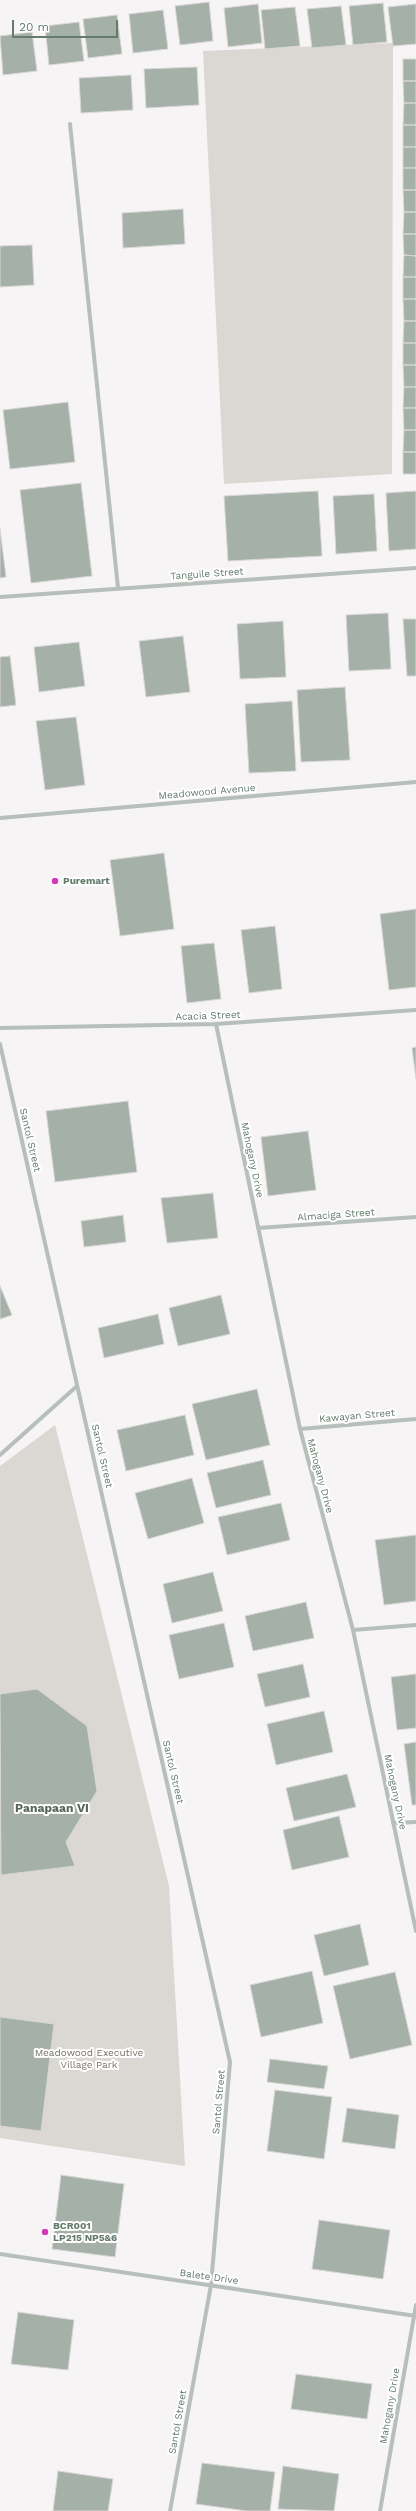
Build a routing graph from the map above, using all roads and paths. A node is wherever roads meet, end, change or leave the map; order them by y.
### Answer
1 (70, 124) dead end
2 (416, 568) edge
3 (118, 588) junction
4 (0, 597) edge
5 (416, 782) edge
6 (0, 818) edge
7 (416, 1010) edge
8 (216, 1024) junction
9 (0, 1028) edge
10 (0, 1044) edge
11 (416, 1217) edge
12 (258, 1228) junction
13 (77, 1386) junction
14 (416, 1419) edge
15 (300, 1429) junction
16 (0, 1455) edge
17 (416, 1625) edge
18 (352, 1630) junction
19 (416, 1822) edge
20 (393, 1824) junction
21 (416, 1931) edge
22 (0, 2254) edge
23 (211, 2285) junction
24 (416, 2305) edge
25 (415, 2316) edge
26 (170, 2511) edge
27 (380, 2511) edge

1 - 3 street
2 - 3 street, Tanguile Street
3 - 4 street, Tanguile Street
5 - 6 street, Meadowood Avenue
7 - 8 street, Acacia Street
8 - 9 street, Acacia Street
8 - 12 street, Mahogany Drive
10 - 13 street, Santol Street
11 - 12 street, Almaciga Street
12 - 15 street, Mahogany Drive
13 - 16 street
13 - 23 street, Santol Street
14 - 15 street, Kawayan Street
15 - 18 street, Mahogany Drive
17 - 18 street
18 - 20 street, Mahogany Drive
19 - 20 street
20 - 21 street, Mahogany Drive
22 - 23 street, Balete Drive
23 - 25 street, Balete Drive
23 - 26 street, Santol Street
24 - 25 street, Mahogany Drive
25 - 27 street, Mahogany Drive

